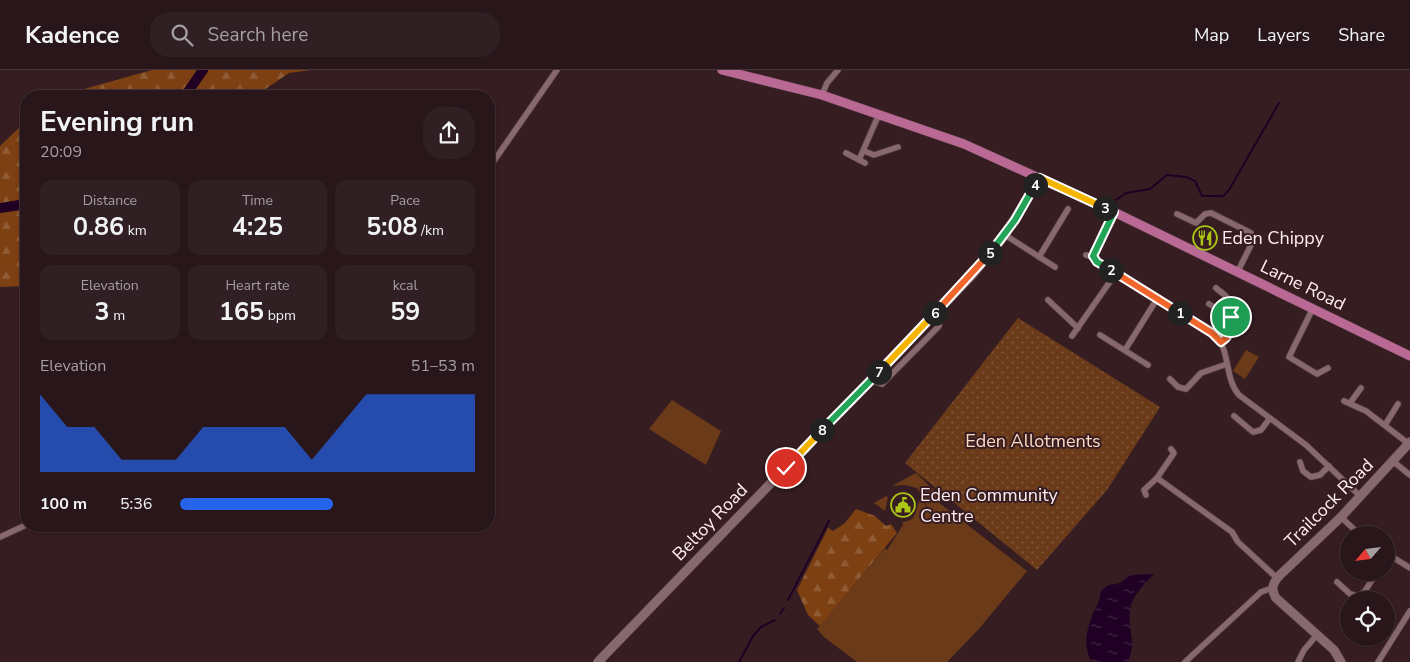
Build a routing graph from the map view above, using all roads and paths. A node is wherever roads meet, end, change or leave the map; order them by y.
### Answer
1 (557, 70) edge
2 (722, 70) edge
3 (838, 70) edge
4 (822, 94) junction
5 (879, 114) junction
6 (898, 147) dead end
7 (864, 151) junction
8 (846, 153) dead end
9 (495, 159) edge
10 (1040, 178) junction
11 (1068, 209) dead end
12 (1114, 212) junction
13 (1177, 214) dead end
14 (1005, 235) junction
15 (1086, 255) dead end
16 (1039, 257) junction
17 (1093, 257) junction
18 (1055, 267) dead end
19 (1238, 271) junction
20 (1116, 274) junction
21 (1216, 288) dead end
22 (1157, 299) junction
23 (1048, 300) dead end
24 (1209, 304) dead end
25 (1313, 308) junction
26 (1219, 310) junction
27 (1078, 328) junction
28 (1100, 335) dead end
29 (1072, 336) dead end
30 (1221, 342) junction
31 (1125, 350) junction
32 (1410, 356) edge
33 (1227, 364) junction
34 (1148, 365) dead end
35 (1328, 368) dead end
36 (1170, 379) dead end
37 (1361, 388) dead end
38 (1398, 404) dead end
39 (1234, 416) dead end
40 (1270, 418) junction
41 (1385, 425) junction
42 (1409, 443) edge
43 (1175, 452) dead end
44 (1300, 462) dead end
45 (1394, 462) junction
46 (1329, 466) junction
47 (1410, 475) edge
48 (1157, 478) junction
49 (1144, 491) dead end
50 (1360, 496) junction
51 (1341, 517) junction
52 (1350, 526) edge
53 (20, 528) edge
54 (0, 537) edge
55 (1395, 560) edge
56 (1410, 568) edge
57 (1277, 578) junction
58 (1371, 581) edge
59 (1337, 582) dead end
60 (1272, 588) junction
61 (1410, 611) edge
62 (1317, 634) junction
63 (598, 662) edge
64 (1185, 662) edge
65 (1298, 662) edge
66 (1341, 662) edge
67 (1378, 662) edge

1 - 9 street
2 - 4 main road, Larne Road
3 - 4 street
4 - 5 main road, Larne Road
5 - 7 street
5 - 10 main road, Larne Road
6 - 7 street
7 - 8 street
10 - 12 main road, Larne Road
10 - 14 main road, Beltoy Road
11 - 16 street
12 - 17 street
12 - 19 main road, Larne Road
13 - 19 street
14 - 16 street
14 - 63 main road, Beltoy Road
15 - 17 street
16 - 18 street
17 - 20 street
19 - 25 main road, Larne Road
20 - 22 street
20 - 27 street
21 - 26 street
22 - 30 street
22 - 31 street
23 - 27 street
24 - 26 street
25 - 32 main road, Larne Road
25 - 35 street
26 - 30 street
27 - 29 street
28 - 31 street
30 - 33 street
31 - 34 street
33 - 36 street
33 - 40 street
37 - 41 street
38 - 41 street
39 - 40 street
40 - 46 street
41 - 42 street
42 - 45 main road, Trailcock Road
43 - 48 street
44 - 46 street
45 - 47 street
45 - 50 main road, Trailcock Road
46 - 50 street
48 - 49 street
48 - 57 street
50 - 51 main road, Trailcock Road
51 - 52 street
51 - 57 main road, Trailcock Road
53 - 54 street
55 - 56 street
57 - 60 main road, Trailcock Road
58 - 59 street
60 - 62 main road
60 - 64 street
61 - 67 street
62 - 65 street
62 - 66 main road

